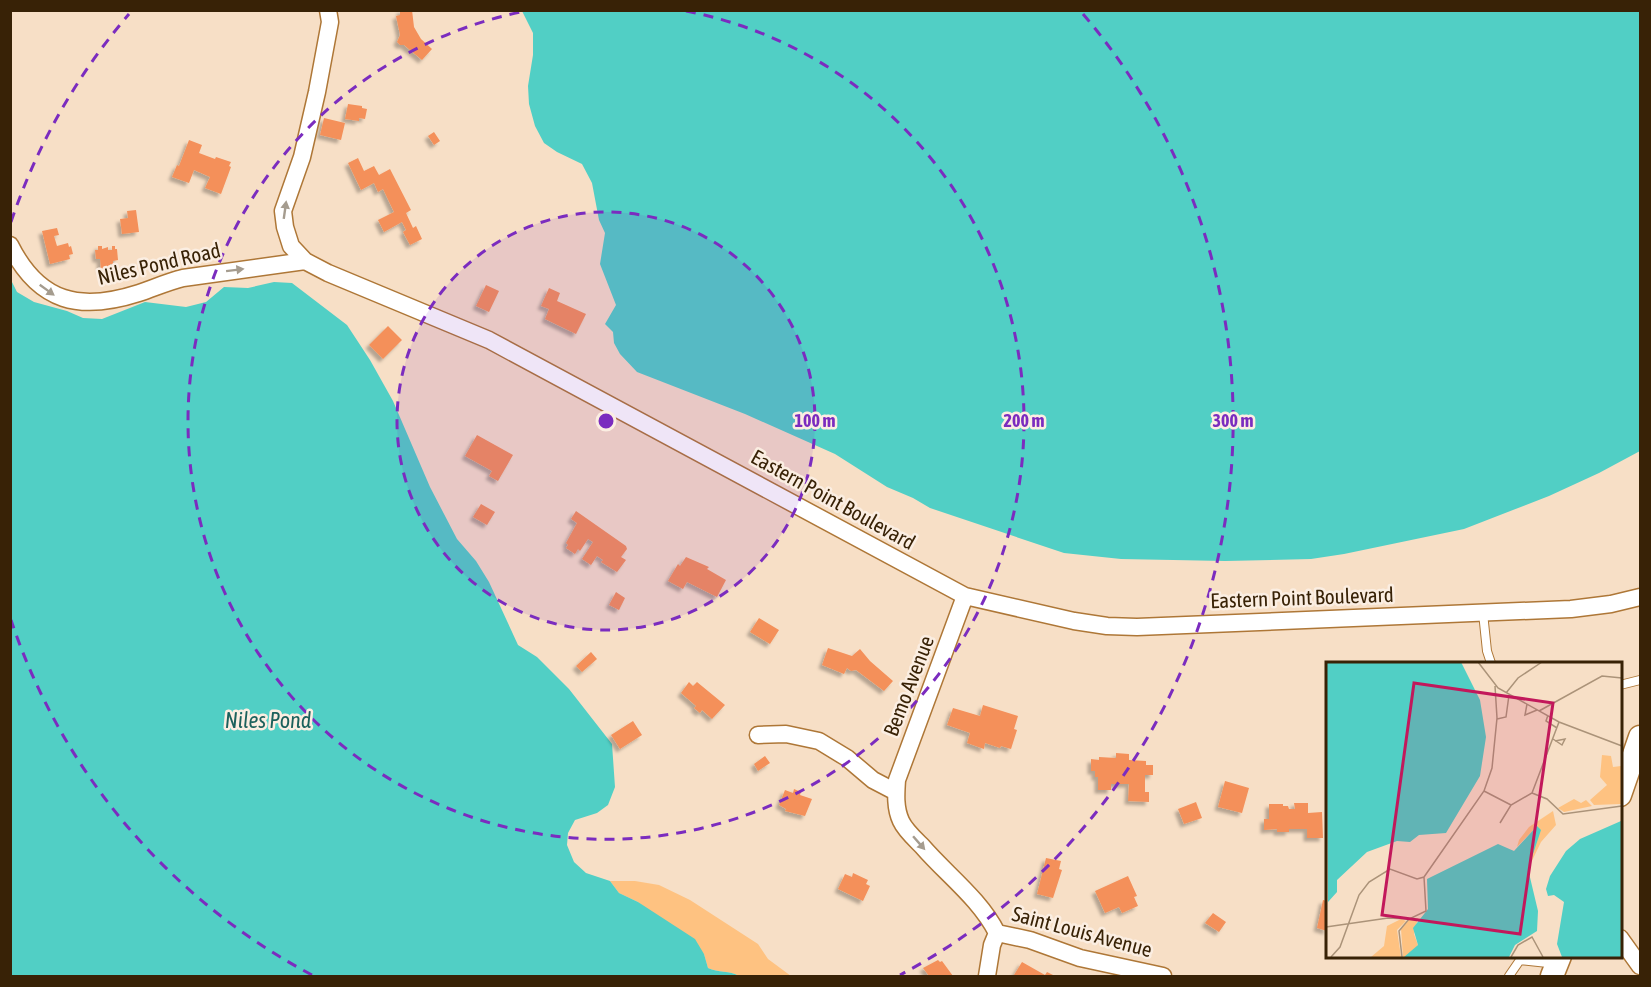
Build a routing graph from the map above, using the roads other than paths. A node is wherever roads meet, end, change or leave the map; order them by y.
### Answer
1 (328, 10) edge
2 (10, 245) edge
3 (305, 261) junction
4 (965, 596) junction
5 (1641, 597) edge
6 (1483, 613) junction
7 (1491, 662) edge
8 (1641, 680) edge
9 (1621, 685) edge
10 (758, 735) dead end
11 (1641, 737) edge
12 (896, 792) junction
13 (1621, 792) edge
14 (997, 933) junction
15 (1621, 939) edge
16 (1557, 965) edge
17 (1641, 966) edge
18 (987, 976) edge
19 (1163, 976) edge
20 (1509, 976) edge

3 -> 1 street, Eastern Point Boulevard
2 -> 3 street, Niles Pond Road
3 - 4 street, Eastern Point Boulevard
4 - 6 street, Eastern Point Boulevard
4 - 12 street, Bemo Avenue
5 - 6 street, Eastern Point Boulevard
6 - 7 lane
8 - 9 lane
10 - 12 street
11 - 13 main road
12 -> 14 street, Saint Louis Avenue
14 - 18 street
14 - 19 street, Saint Louis Avenue
15 - 17 street
16 - 20 lane

